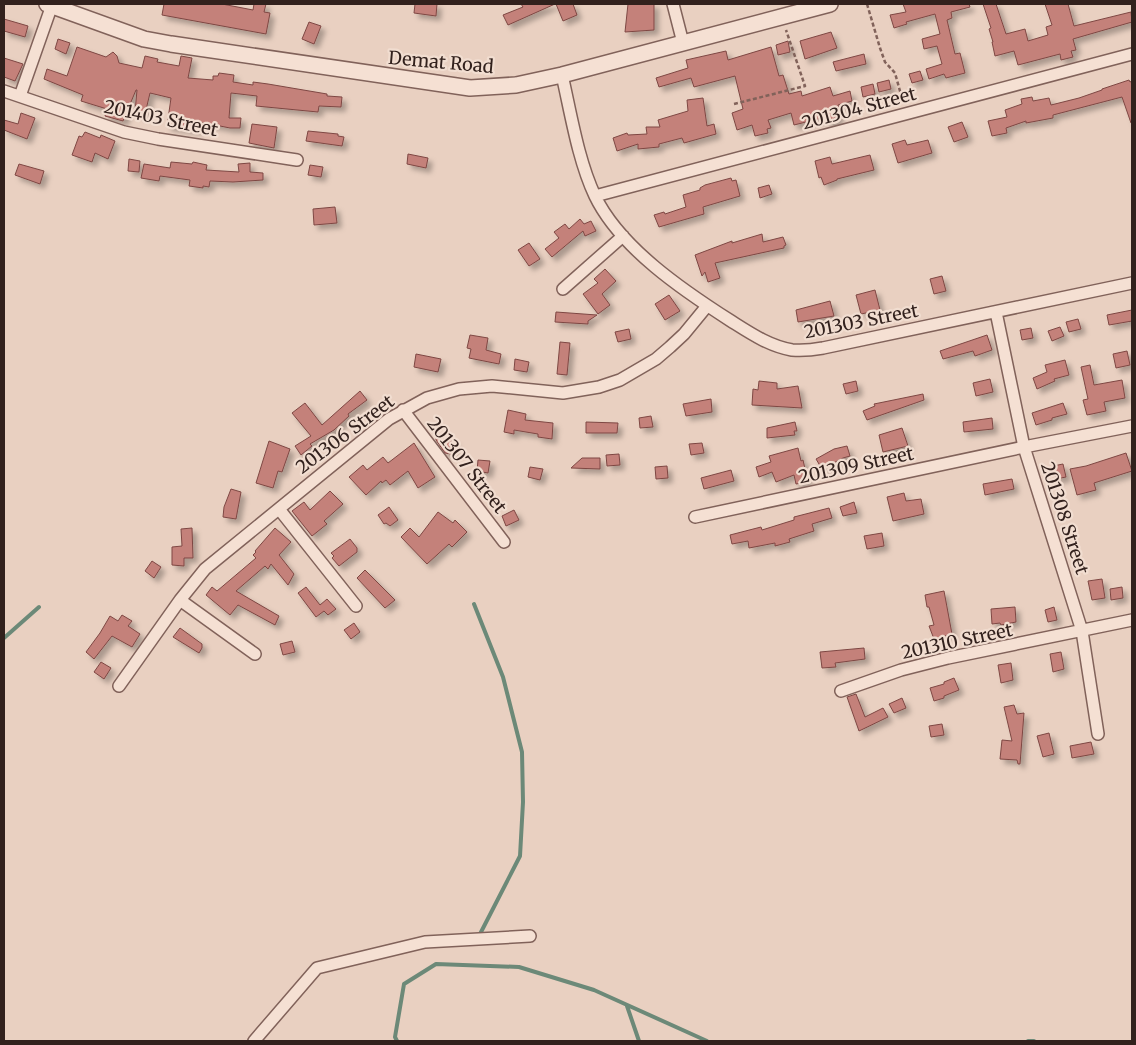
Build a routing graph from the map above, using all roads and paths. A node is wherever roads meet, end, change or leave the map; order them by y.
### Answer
1 (673, 4) edge
2 (830, 4) edge
3 (867, 4) edge
4 (49, 5) edge
5 (782, 16) junction
6 (683, 43) junction
7 (1132, 54) edge
8 (562, 75) junction
9 (4, 91) edge
10 (20, 96) junction
11 (734, 104) dead end
12 (906, 114) junction
13 (297, 160) dead end
14 (595, 196) junction
15 (623, 236) junction
16 (1132, 283) edge
17 (563, 289) dead end
18 (707, 306) junction
19 (996, 312) junction
20 (403, 410) junction
21 (1132, 426) edge
22 (1024, 447) junction
23 (279, 509) junction
24 (695, 517) dead end
25 (504, 542) dead end
26 (180, 600) junction
27 (356, 606) dead end
28 (1132, 620) edge
29 (1082, 631) junction
30 (255, 654) dead end
31 (119, 686) dead end
32 (840, 691) dead end
33 (1098, 734) dead end
34 (530, 936) dead end
35 (254, 1041) edge

1 - 6 street
2 - 5 street, Demat Road
3 - 12 path
4 - 8 street, Demat Road
4 - 10 street
5 - 6 street, Demat Road
5 - 11 path
6 - 8 street, Demat Road
7 - 12 street, 201304 Street
8 - 14 street, 201303 Street
9 - 10 street, 201403 Street
10 - 13 street, 201403 Street
12 - 14 street, 201304 Street
14 - 15 street, 201303 Street
15 - 17 street
15 - 18 street, 201303 Street
16 - 19 street, 201303 Street
18 - 19 street, 201303 Street
18 - 20 street, 201306 Street
19 - 22 street, 201308 Street
20 - 23 street, 201306 Street
20 - 25 street, 201307 Street
21 - 22 street, 201309 Street
22 - 24 street, 201309 Street
22 - 29 street, 201308 Street
23 - 26 street, 201306 Street
23 - 27 street
26 - 30 street
26 - 31 street, 201306 Street
28 - 29 street, 201310 Street
29 - 32 street, 201310 Street
29 - 33 street, 201308 Street
34 - 35 street

